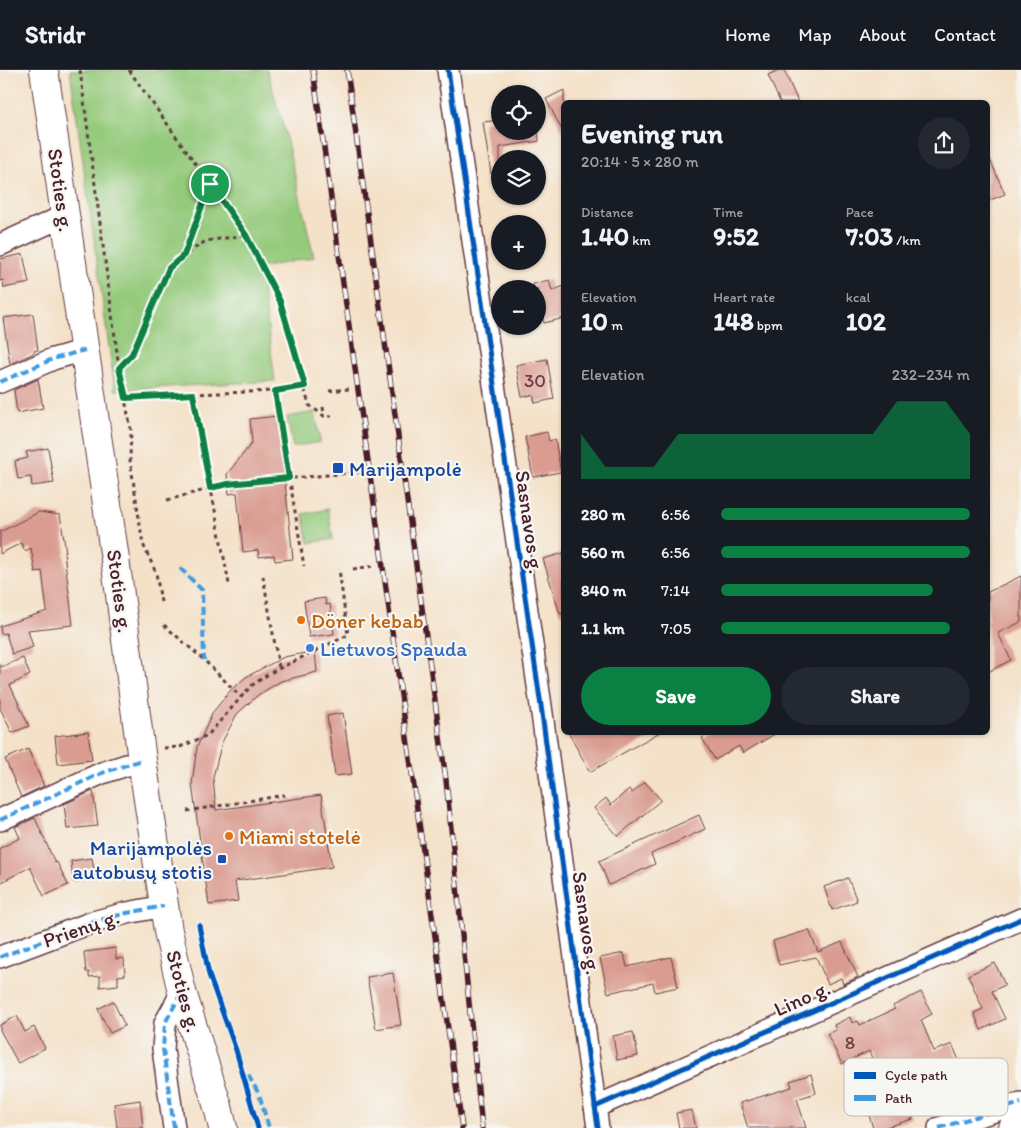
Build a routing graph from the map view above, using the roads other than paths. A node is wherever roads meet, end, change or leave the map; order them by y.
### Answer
1 (44, 70) edge
2 (448, 70) edge
3 (64, 216) junction
4 (0, 245) edge
5 (85, 350) junction
6 (0, 382) edge
7 (141, 755) junction
8 (0, 820) edge
9 (164, 906) junction
10 (1021, 919) edge
11 (0, 957) edge
12 (182, 992) junction
13 (1021, 1103) edge
14 (595, 1107) junction
15 (1008, 1107) edge
16 (978, 1116) edge
17 (223, 1121) edge
18 (1021, 1126) edge
19 (174, 1128) edge
20 (598, 1128) edge
21 (939, 1128) edge
22 (1013, 1128) edge

1 - 3 main road, Stoties g.
2 - 14 street, Sasnavos g.
3 - 4 street
3 - 5 main road, Stoties g.
5 - 6 street
5 - 7 main road, Stoties g.
7 - 8 street
7 - 9 main road, Stoties g.
9 - 11 street, Prienų g.
9 - 12 main road, Stoties g.
10 - 14 street, Lino g.
12 - 17 main road, Stoties g.
12 - 19 street
13 - 15 street
14 - 20 street, Sasnavos g.
16 - 21 street
18 - 22 main road

